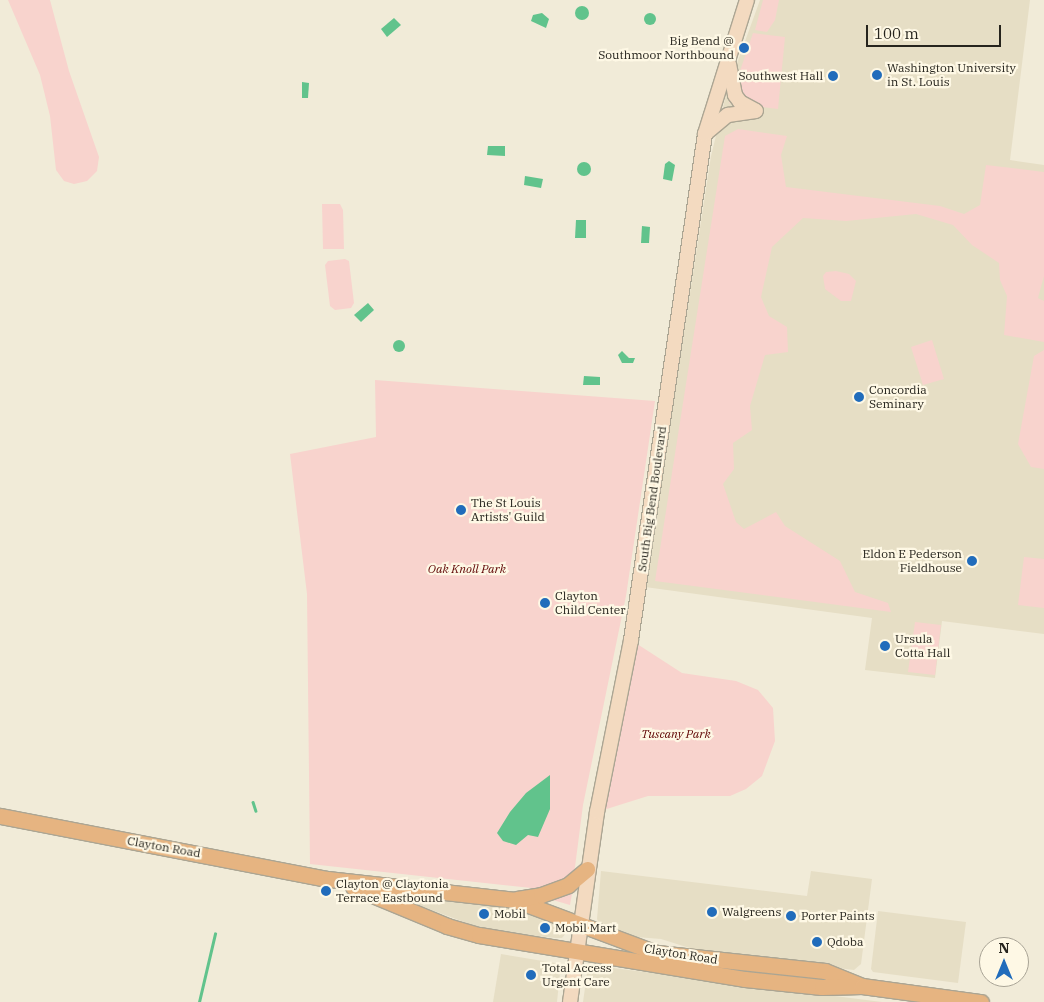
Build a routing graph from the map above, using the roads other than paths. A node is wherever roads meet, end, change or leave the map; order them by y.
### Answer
1 (747, 0) edge
2 (729, 55) junction
3 (705, 134) junction
4 (0, 816) edge
5 (587, 869) junction
6 (328, 878) junction
7 (515, 900) junction
8 (580, 925) junction
9 (577, 952) junction
10 (862, 986) junction
11 (570, 1002) edge
12 (981, 1002) edge

1 - 2 main road, South Big Bend Boulevard
2 - 3 main road, South Big Bend Boulevard
2 - 3 main road
3 - 5 main road, South Big Bend Boulevard
4 - 6 main road, Clayton Road
5 - 7 main road
5 - 8 main road, South Big Bend Boulevard
6 - 7 main road, Clayton Road
6 - 9 main road, Clayton Road
7 - 8 main road, Clayton Road
8 - 9 main road, South Big Bend Boulevard
8 - 10 main road, Clayton Road
9 - 10 main road, Clayton Road
9 - 11 main road, South Big Bend Boulevard
10 - 12 main road, Clayton Road

